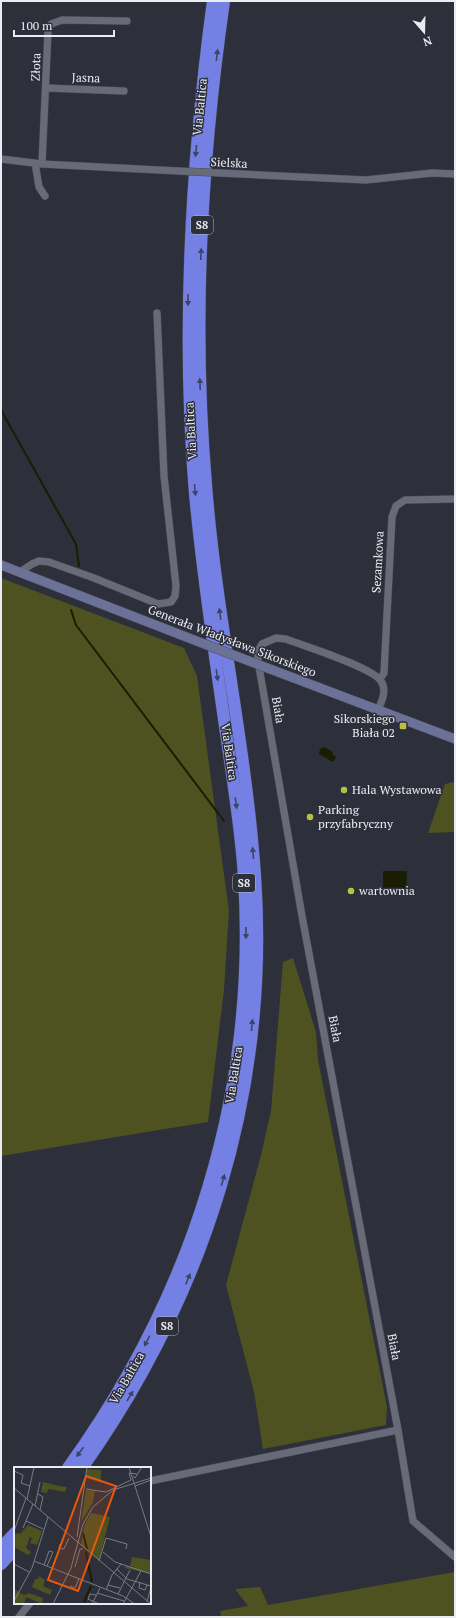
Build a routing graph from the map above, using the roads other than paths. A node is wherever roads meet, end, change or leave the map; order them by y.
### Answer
1 (213, 1) edge
2 (224, 1) edge
3 (127, 21) dead end
4 (46, 88) junction
5 (124, 91) dead end
6 (1, 158) edge
7 (38, 163) junction
8 (455, 174) edge
9 (45, 196) dead end
10 (157, 313) dead end
11 (455, 499) edge
12 (1, 565) edge
13 (20, 572) junction
14 (380, 679) junction
15 (378, 710) junction
16 (455, 739) edge
17 (398, 1430) junction
18 (69, 1467) edge
19 (83, 1467) edge
20 (151, 1481) edge
21 (14, 1534) edge
22 (1, 1548) edge
23 (14, 1550) edge
24 (455, 1557) edge
25 (1, 1564) edge
26 (29, 1604) edge
27 (19, 1617) edge

1 -> 18 highway, Via Baltica / S8
19 -> 2 highway, Via Baltica / S8
3 - 4 street, Złota
4 - 5 street, Jasna
4 - 7 street, Złota
6 - 7 street, Sielska
7 - 8 street, Sielska, bridge
7 - 9 street, Złota
10 - 13 street
11 - 14 street, Sezamkowa
12 - 13 street, Generała Władysława Sikorskiego
13 - 15 street, Generała Władysława Sikorskiego, bridge
14 - 15 street
14 - 17 street, Biała
15 - 16 street, Generała Władysława Sikorskiego
17 - 20 street
17 - 24 street, Biała
21 - 22 highway
23 - 25 highway
26 - 27 street

